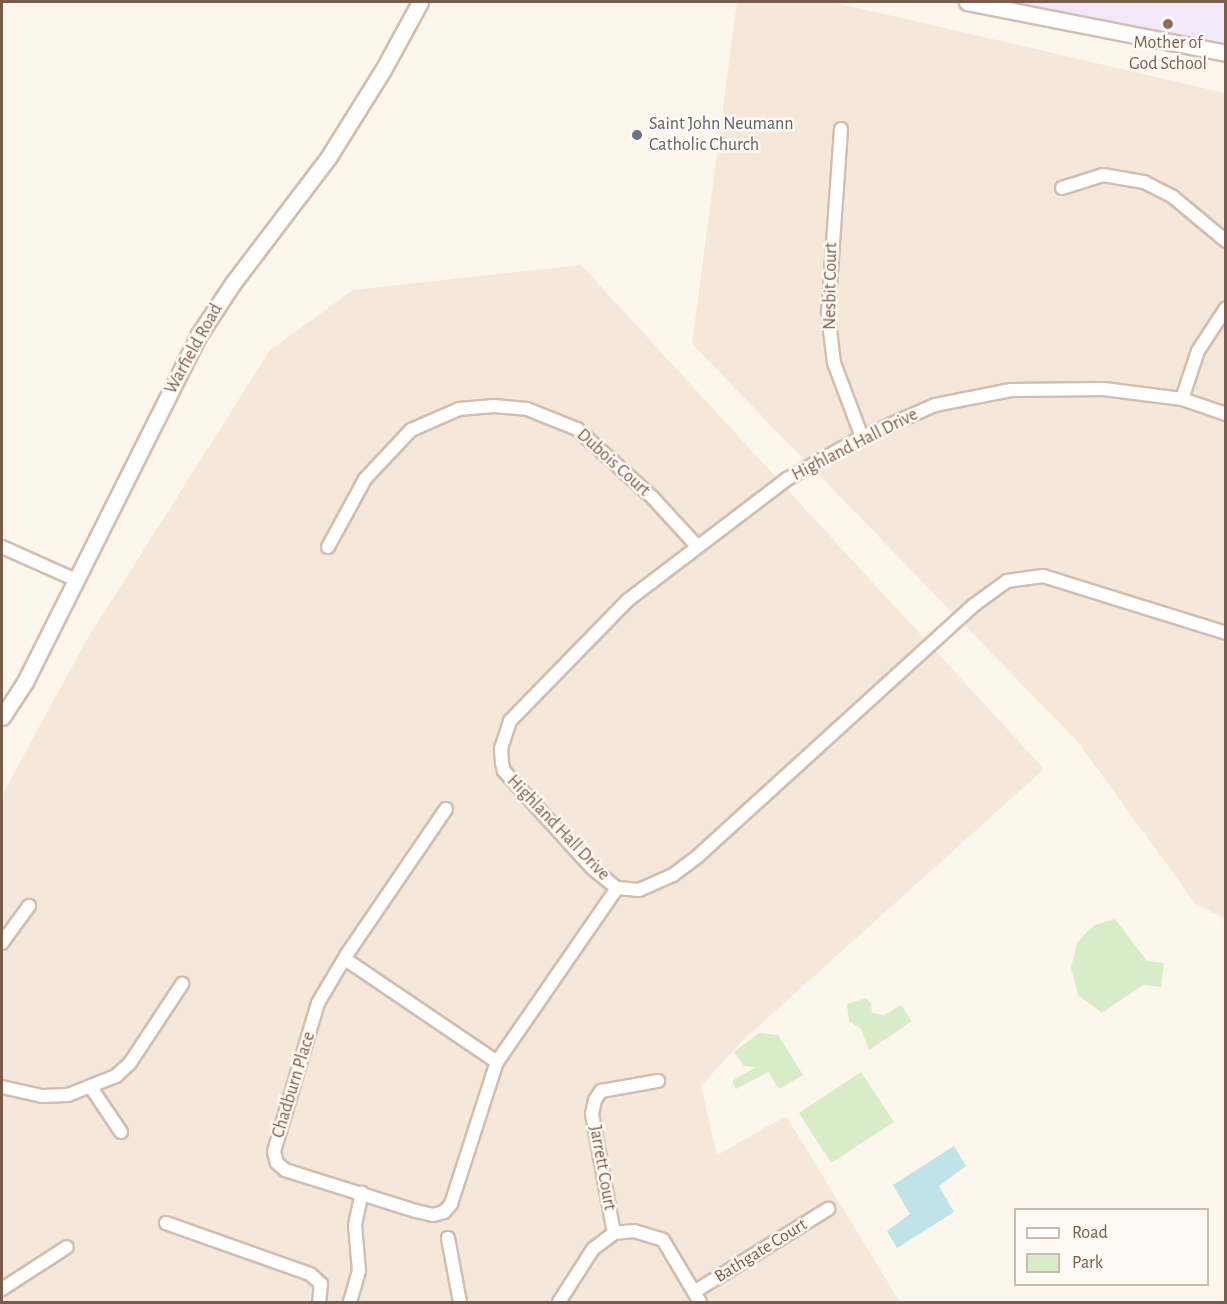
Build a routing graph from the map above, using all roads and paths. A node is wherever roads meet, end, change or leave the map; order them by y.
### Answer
1 (420, 2) edge
2 (967, 2) edge
3 (1226, 53) edge
4 (841, 129) dead end
5 (1062, 188) dead end
6 (1226, 241) edge
7 (1226, 308) edge
8 (1182, 399) junction
9 (1226, 414) edge
10 (862, 437) junction
11 (696, 545) junction
12 (2, 547) edge
13 (328, 547) dead end
14 (76, 580) junction
15 (1226, 633) edge
16 (2, 717) edge
17 (446, 809) dead end
18 (617, 888) junction
19 (29, 906) dead end
20 (2, 943) edge
21 (345, 959) junction
22 (182, 984) dead end
23 (497, 1062) junction
24 (658, 1081) dead end
25 (2, 1087) edge
26 (92, 1089) junction
27 (121, 1132) dead end
28 (363, 1193) junction
29 (828, 1209) dead end
30 (166, 1222) dead end
31 (614, 1233) junction
32 (448, 1238) dead end
33 (68, 1247) dead end
34 (2, 1289) edge
35 (697, 1297) edge
36 (319, 1302) edge
37 (350, 1302) edge
38 (460, 1302) edge
39 (559, 1302) edge

1 - 14 street, Warfield Road
2 - 3 street
4 - 10 street, Nesbit Court
5 - 6 street
7 - 8 street
8 - 9 street, Highland Hall Drive
8 - 10 street, Highland Hall Drive
10 - 11 street, Highland Hall Drive
11 - 13 street, Dubois Court
11 - 18 street, Highland Hall Drive
12 - 14 street
14 - 16 street, Warfield Road
15 - 18 street, Highland Hall Drive
17 - 21 street, Chadburn Place
18 - 23 street, Chadburn Place
19 - 20 street
21 - 23 street
21 - 28 street, Chadburn Place
22 - 26 street
23 - 28 street, Chadburn Place
24 - 31 street, Jarrett Court
25 - 26 street
26 - 27 street
28 - 37 street
29 - 35 street, Bathgate Court
30 - 36 street
31 - 35 street
31 - 39 street
32 - 38 street
33 - 34 street

